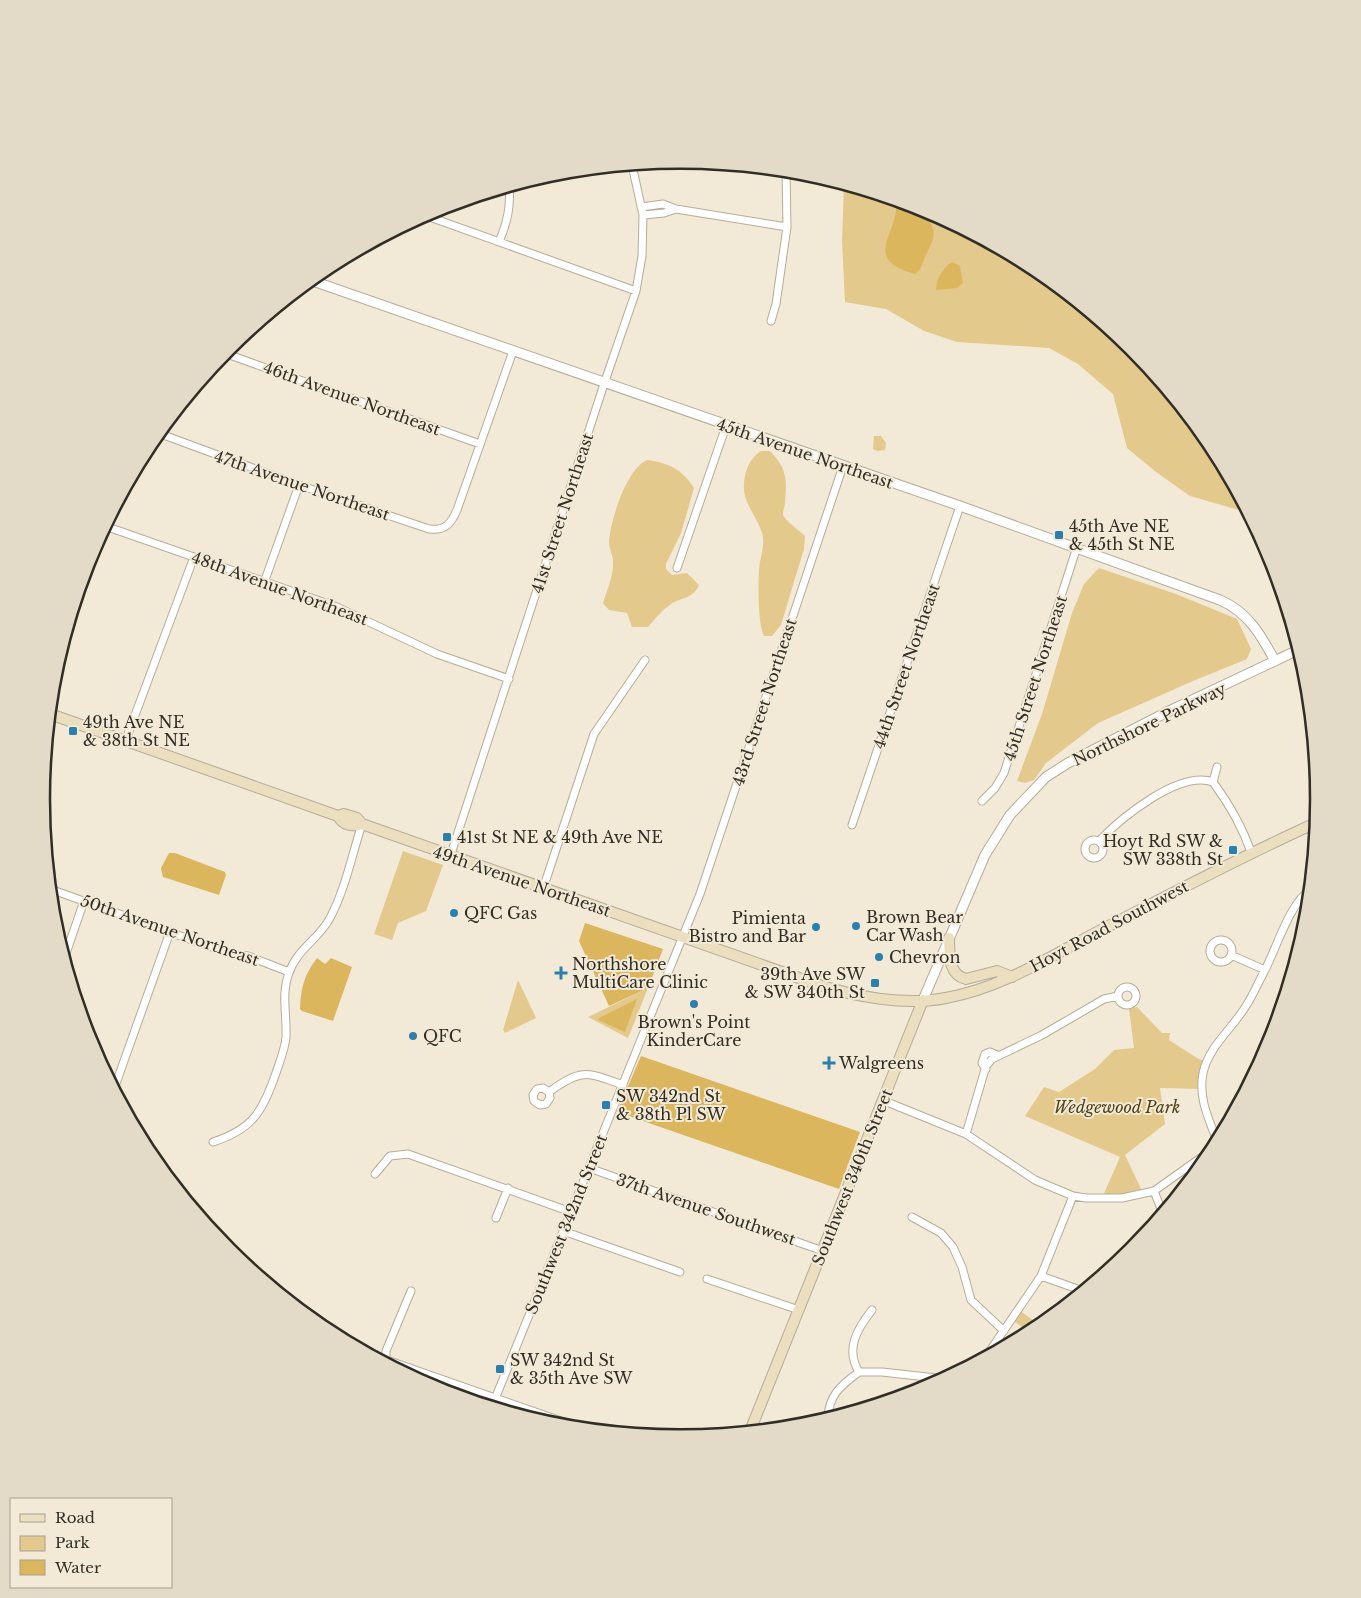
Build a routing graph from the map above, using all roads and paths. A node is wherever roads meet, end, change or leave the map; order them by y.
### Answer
1 (633, 171) edge
2 (786, 178) edge
3 (509, 193) edge
4 (641, 207) junction
5 (676, 209) junction
6 (643, 215) junction
7 (434, 219) edge
8 (787, 226) junction
9 (500, 242) junction
10 (319, 283) edge
11 (636, 291) junction
12 (772, 321) dead end
13 (513, 352) junction
14 (232, 356) edge
15 (604, 384) junction
16 (726, 426) junction
17 (165, 436) edge
18 (480, 444) junction
19 (843, 466) junction
20 (299, 485) junction
21 (960, 506) junction
22 (111, 528) edge
23 (1076, 550) junction
24 (194, 557) junction
25 (678, 568) dead end
26 (265, 580) junction
27 (1294, 652) edge
28 (644, 660) dead end
29 (1275, 661) junction
30 (509, 679) junction
31 (55, 720) edge
32 (125, 742) junction
33 (1217, 767) dead end
34 (1213, 782) junction
35 (982, 801) dead end
36 (1010, 815) joint
37 (362, 824) junction
38 (852, 825) dead end
39 (1310, 825) edge
40 (1099, 841) dead end
41 (1251, 852) junction
42 (450, 857) junction
43 (544, 889) junction
44 (57, 891) edge
45 (1304, 893) edge
46 (84, 901) junction
47 (170, 932) junction
48 (682, 938) junction
49 (949, 938) junction
50 (68, 948) edge
51 (1231, 955) dead end
52 (1265, 970) junction
53 (289, 972) junction
54 (1012, 977) junction
55 (1118, 996) dead end
56 (923, 1000) junction
57 (117, 1081) edge
58 (623, 1085) junction
59 (549, 1092) dead end
60 (882, 1100) junction
61 (966, 1134) junction
62 (1214, 1134) edge
63 (213, 1142) dead end
64 (1198, 1159) edge
65 (589, 1168) junction
66 (375, 1174) dead end
67 (508, 1188) junction
68 (1154, 1190) junction
69 (1074, 1196) junction
70 (1161, 1208) edge
71 (571, 1212) junction
72 (912, 1217) dead end
73 (496, 1218) dead end
74 (563, 1231) junction
75 (824, 1251) junction
76 (680, 1272) dead end
77 (1041, 1276) junction
78 (707, 1279) dead end
79 (1076, 1289) edge
80 (411, 1290) dead end
81 (799, 1310) junction
82 (872, 1310) dead end
83 (1004, 1331) junction
84 (993, 1346) edge
85 (386, 1356) edge
86 (858, 1372) junction
87 (424, 1375) edge
88 (931, 1377) edge
89 (495, 1399) junction
90 (528, 1410) edge
91 (828, 1412) edge
92 (753, 1425) edge

1 - 4 street, 41st Street Northeast
2 - 8 street
3 - 9 street
4 - 5 street
4 - 6 street, 41st Street Northeast
5 - 6 street
5 - 8 street
6 - 11 street, 41st Street Northeast
7 - 9 street
8 - 12 street
9 - 11 street
10 - 13 street, 45th Avenue Northeast
11 - 15 street, 41st Street Northeast
13 - 15 street, 45th Avenue Northeast
13 - 18 street
14 - 18 street, 46th Avenue Northeast
15 - 16 street, 45th Avenue Northeast
15 - 30 street, 41st Street Northeast
16 - 19 street, 45th Avenue Northeast
16 - 25 street
17 - 20 street, 47th Avenue Northeast
18 - 20 street, 47th Avenue Northeast
19 - 21 street, 45th Avenue Northeast
19 - 48 street, 43rd Street Northeast
20 - 26 street
21 - 23 street, 45th Avenue Northeast
21 - 38 street, 44th Street Northeast
22 - 24 street, 48th Avenue Northeast
23 - 29 street, 45th Avenue Northeast
23 - 35 street, 45th Street Northeast
24 - 26 street, 48th Avenue Northeast
24 - 32 street
26 - 30 street, 48th Avenue Northeast
27 - 29 street, Northshore Parkway
28 - 43 street
29 - 36 street, Northshore Parkway
30 - 42 street, 41st Street Northeast
31 - 32 main road, 49th Avenue Northeast
32 - 37 main road, 49th Avenue Northeast
33 - 34 street
34 - 40 street
34 - 41 street
36 - 49 street, Southwest 340th Street
37 - 42 main road, 49th Avenue Northeast
37 - 53 street
39 - 41 main road, Hoyt Road Southwest
41 - 54 main road, Hoyt Road Southwest
42 - 43 main road, 49th Avenue Northeast
43 - 48 main road, 49th Avenue Northeast
44 - 46 street, 50th Avenue Northeast
45 - 52 street
46 - 47 street, 50th Avenue Northeast
46 - 50 street
47 - 53 street, 50th Avenue Northeast
47 - 57 street
48 - 56 main road, 49th Avenue Northeast
48 - 58 street, Southwest 342nd Street
49 - 54 main road
49 - 56 street, Southwest 340th Street
51 - 52 street
52 - 62 street
53 - 63 street
54 - 56 main road, Hoyt Road Southwest
55 - 61 street
56 - 60 main road, Southwest 340th Street
58 - 59 street
58 - 65 street, Southwest 342nd Street
60 - 61 street
60 - 75 main road, Southwest 340th Street
61 - 69 street
64 - 68 street
65 - 71 street, Southwest 342nd Street
65 - 75 street, 37th Avenue Southwest
66 - 67 street
67 - 71 street
67 - 73 street
68 - 69 street
68 - 70 street
69 - 77 street
71 - 74 street, Southwest 342nd Street
72 - 83 street
74 - 76 street
74 - 89 street, Southwest 342nd Street
75 - 81 main road, Southwest 340th Street
77 - 79 street
77 - 83 street
78 - 81 street
80 - 85 street
81 - 92 main road, Southwest 340th Street
82 - 86 street
83 - 84 street
86 - 88 street
86 - 91 street
87 - 89 street
89 - 90 street

